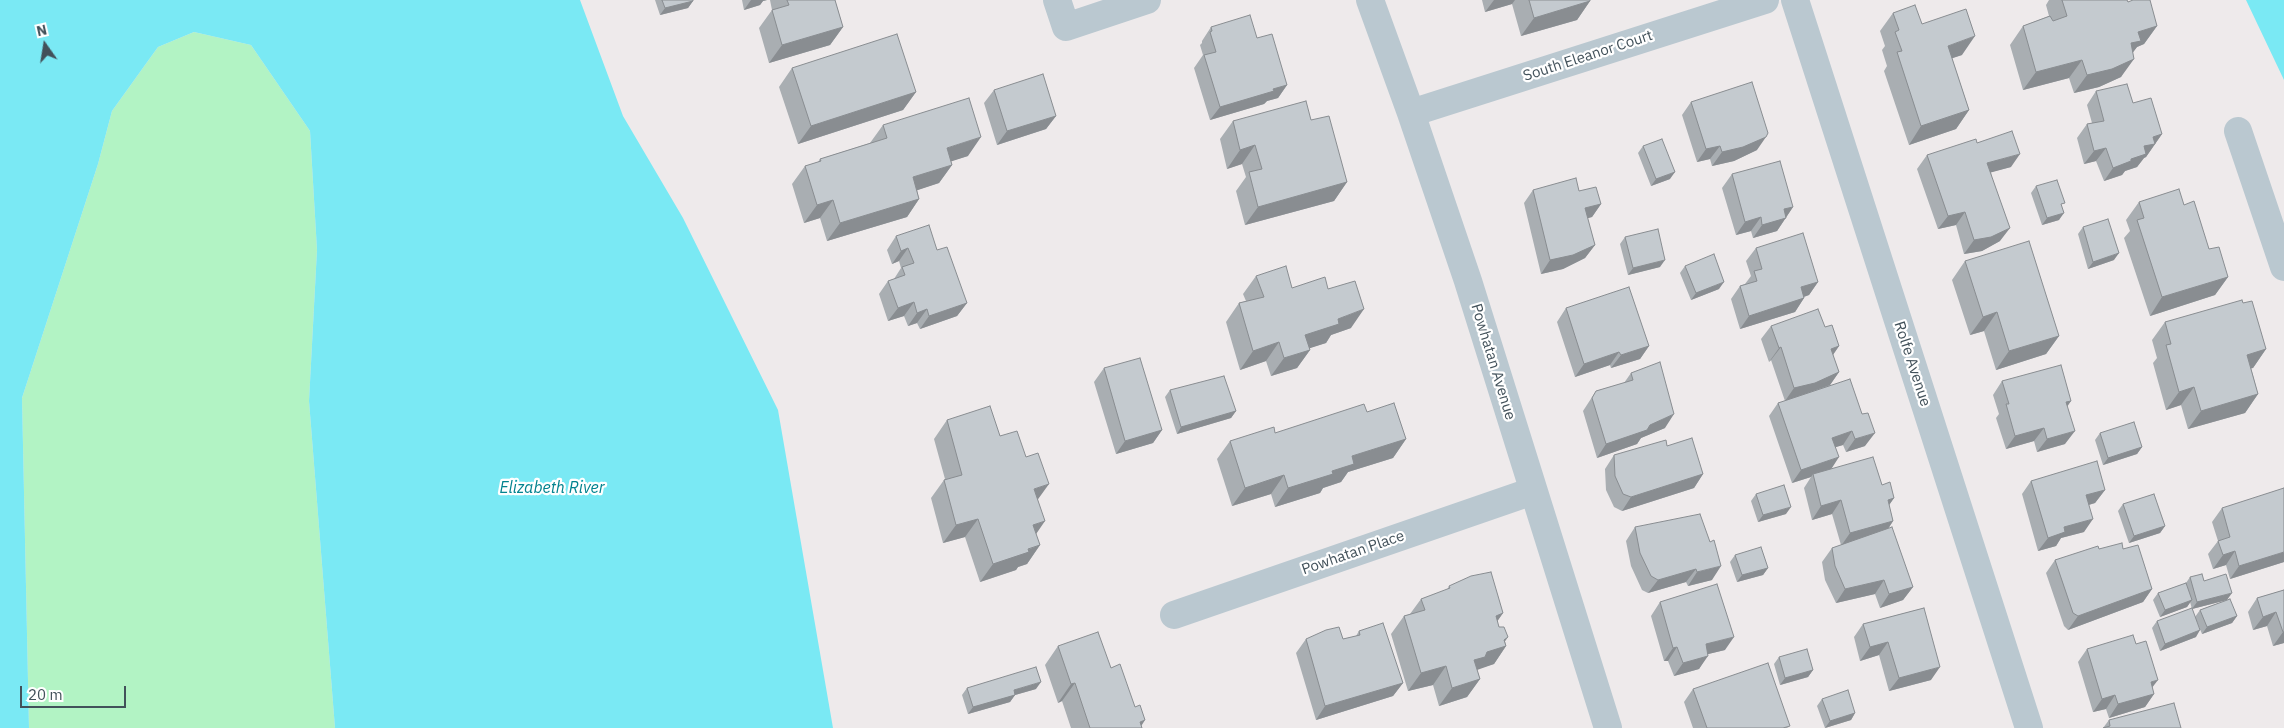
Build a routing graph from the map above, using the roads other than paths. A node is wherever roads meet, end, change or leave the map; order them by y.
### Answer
1 (1057, 0) edge
2 (1147, 0) edge
3 (1370, 0) edge
4 (1766, 0) edge
5 (1795, 0) edge
6 (1411, 113) junction
7 (2238, 131) dead end
8 (2284, 267) edge
9 (1533, 491) junction
10 (1174, 615) dead end
11 (1608, 728) edge
12 (2028, 728) edge

1 - 2 street
3 - 6 street, Powhatan Avenue
4 - 6 street, South Eleanor Court
5 - 12 street, Rolfe Avenue
6 - 9 street, Powhatan Avenue
7 - 8 street
9 - 10 street, Powhatan Place
9 - 11 street, Powhatan Avenue

